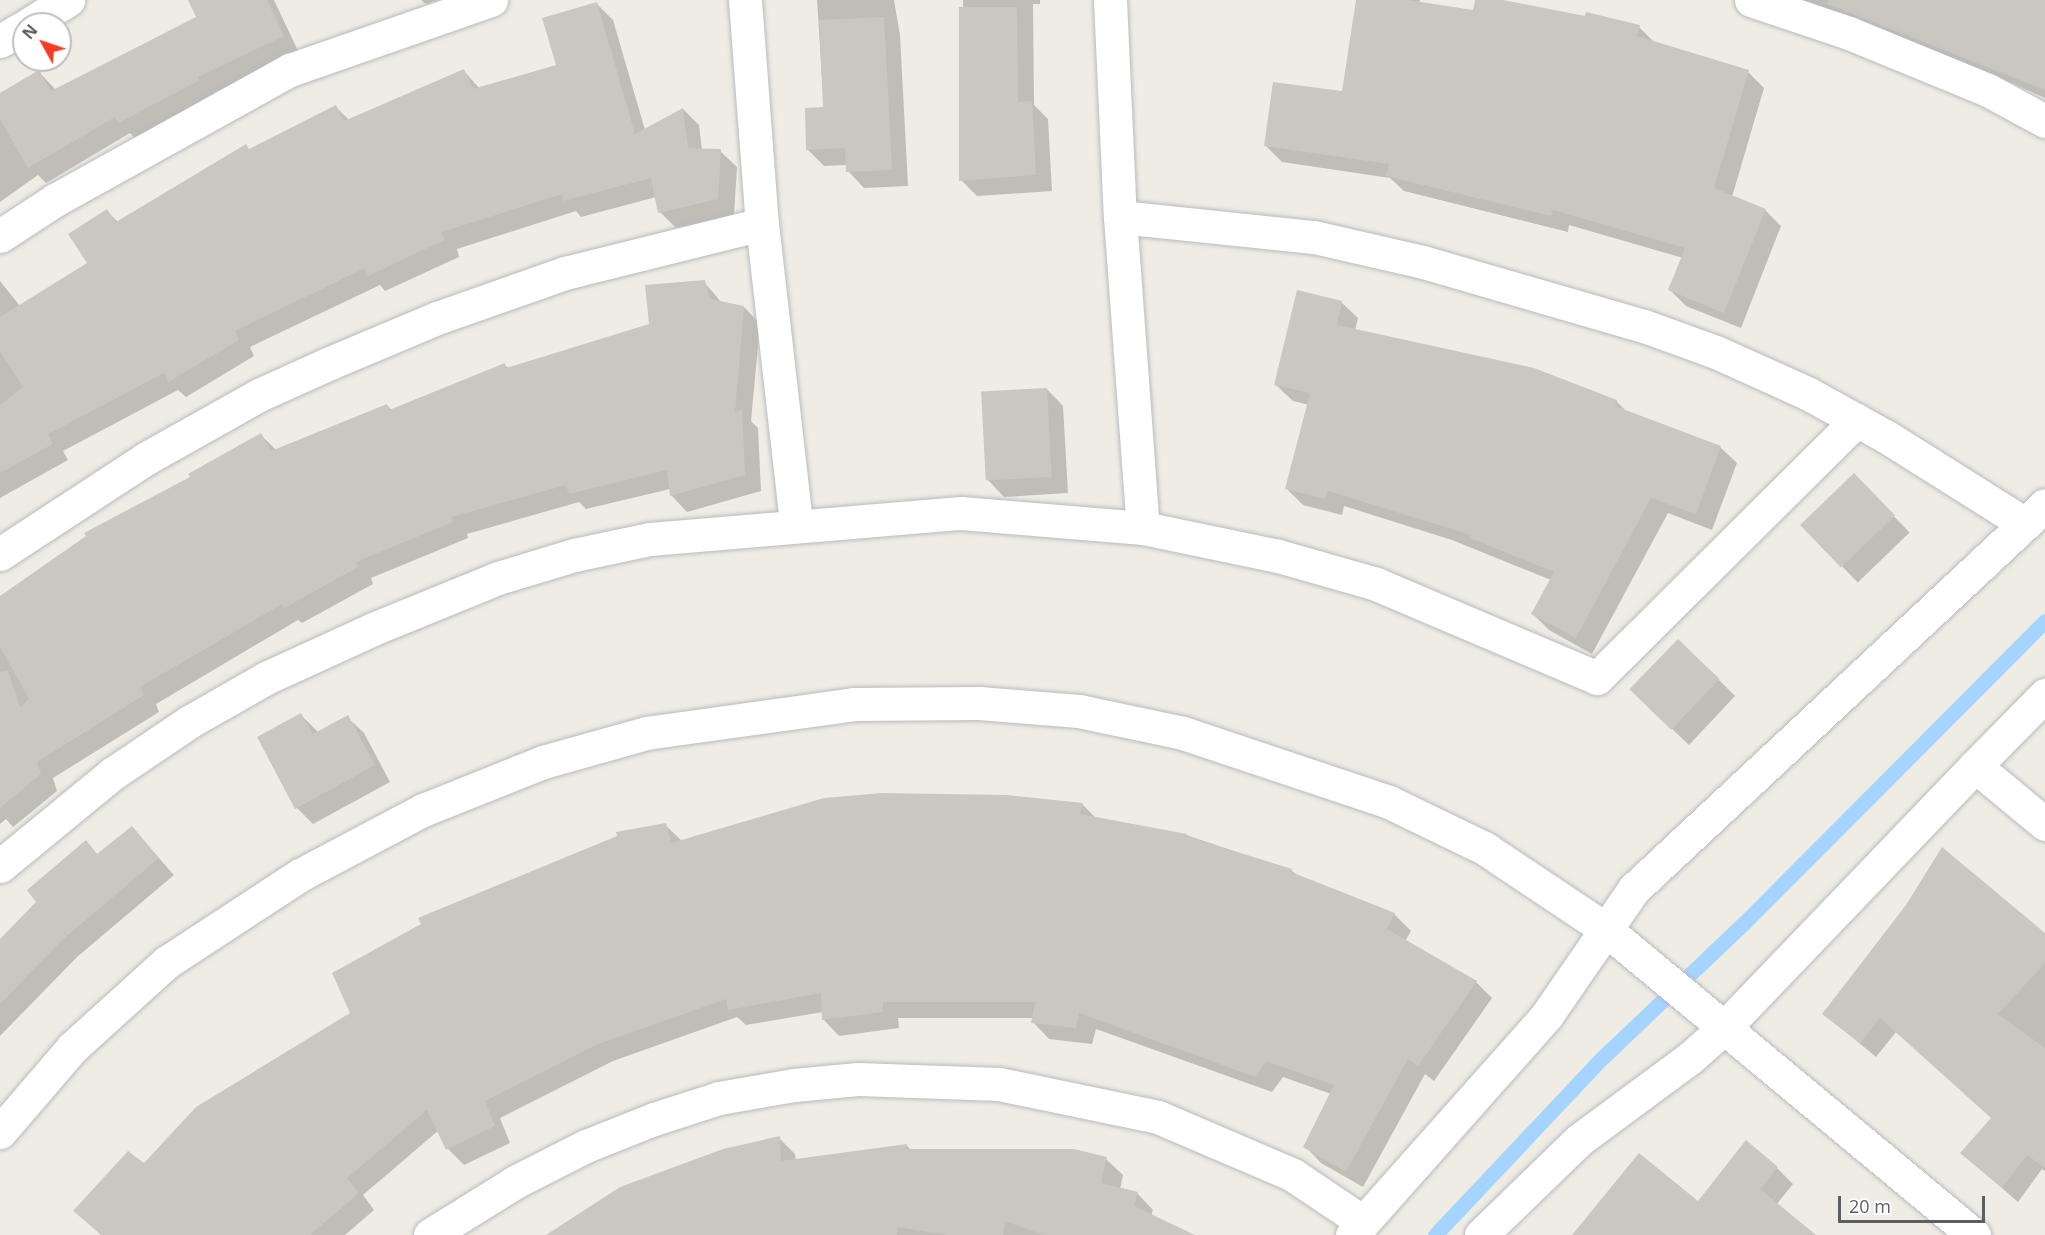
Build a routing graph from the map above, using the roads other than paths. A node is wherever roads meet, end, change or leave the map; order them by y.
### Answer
1 (68, 0) edge
2 (491, 0) edge
3 (745, 0) edge
4 (1110, 0) edge
5 (1751, 0) edge
6 (48, 12) edge
7 (2045, 121) edge
8 (1120, 217) junction
9 (762, 224) junction
10 (0, 236) edge
11 (1857, 420) junction
12 (2035, 515) edge
13 (796, 524) junction
14 (1143, 528) junction
15 (0, 554) edge
16 (2045, 695) edge
17 (1975, 766) junction
18 (2045, 824) edge
19 (0, 866) edge
20 (1604, 928) junction
21 (1724, 1028) junction
22 (0, 1132) edge
23 (1357, 1229) edge
24 (1961, 1231) edge
25 (430, 1235) edge
26 (1481, 1235) edge

1 - 6 street
2 - 10 street
3 - 9 street
4 - 8 street
5 - 7 street
8 - 11 street
8 - 14 street
9 - 13 street
9 - 15 street
11 - 12 street
11 - 14 street
12 - 20 street
13 - 14 street
13 - 19 street
16 - 17 street
17 - 18 street
17 - 21 street
20 - 21 street
20 - 22 street
20 - 23 street
21 - 24 street
21 - 26 street
23 - 25 street

